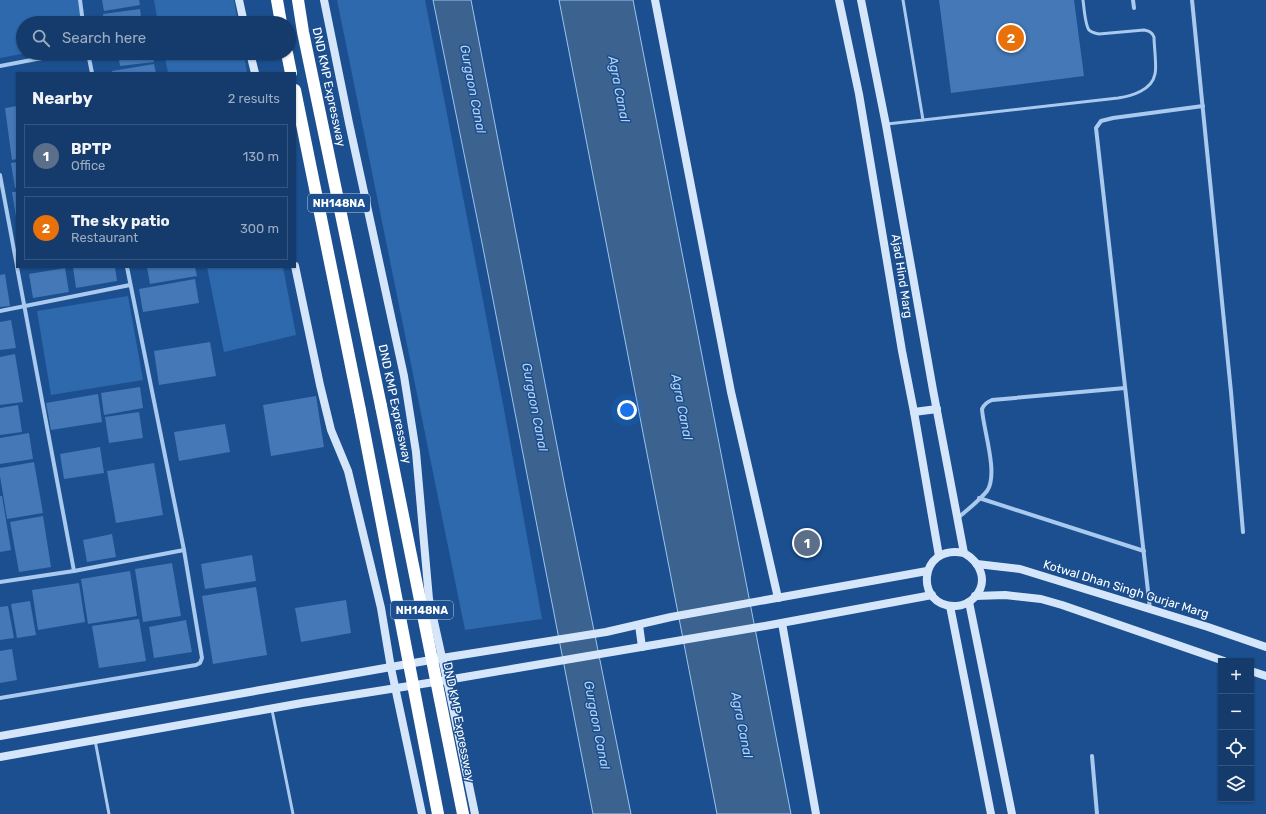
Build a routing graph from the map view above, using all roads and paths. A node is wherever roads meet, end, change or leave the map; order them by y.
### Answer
1 (80, 0) edge
2 (239, 0) edge
3 (277, 0) edge
4 (298, 0) edge
5 (324, 0) edge
6 (655, 0) edge
7 (839, 0) edge
8 (860, 0) edge
9 (903, 0) edge
10 (1083, 0) edge
11 (1134, 0) edge
12 (1192, 0) edge
13 (1134, 8) dead end
14 (82, 16) edge
15 (242, 16) edge
16 (280, 16) edge
17 (31, 60) edge
18 (89, 60) edge
19 (252, 60) edge
20 (289, 60) edge
21 (0, 66) edge
22 (92, 72) edge
23 (255, 72) edge
24 (292, 72) edge
25 (296, 95) edge
26 (1203, 106) junction
27 (923, 120) junction
28 (886, 125) junction
29 (0, 175) edge
30 (16, 262) edge
31 (17, 268) edge
32 (127, 268) edge
33 (295, 268) edge
34 (130, 285) junction
35 (24, 306) junction
36 (0, 311) edge
37 (1125, 388) junction
38 (936, 408) junction
39 (914, 412) junction
40 (979, 498) junction
41 (958, 519) junction
42 (1243, 532) dead end
43 (184, 550) junction
44 (1144, 551) junction
45 (964, 553) junction
46 (939, 556) junction
47 (977, 564) junction
48 (74, 571) junction
49 (927, 571) junction
50 (0, 582) edge
51 (932, 595) junction
52 (975, 596) junction
53 (778, 598) junction
54 (969, 602) junction
55 (950, 606) junction
56 (1150, 609) junction
57 (782, 623) junction
58 (639, 625) junction
59 (642, 647) junction
60 (1266, 647) edge
61 (442, 658) junction
62 (1218, 659) edge
63 (391, 668) junction
64 (1254, 671) edge
65 (1266, 676) edge
66 (447, 680) junction
67 (395, 688) junction
68 (0, 698) edge
69 (272, 708) junction
70 (0, 736) edge
71 (95, 740) junction
72 (1092, 756) dead end
73 (0, 757) edge
74 (109, 814) edge
75 (294, 814) edge
76 (422, 814) edge
77 (438, 814) edge
78 (463, 814) edge
79 (476, 814) edge
80 (816, 814) edge
81 (991, 814) edge
82 (1012, 814) edge
83 (1098, 814) edge

1 - 14 street
2 - 15 street
3 - 16 highway
4 - 78 highway, DND KMP Expressway / NH148NA, bridge
5 - 61 street
6 - 53 street
7 - 39 street, Ajad Hind Marg
8 - 28 street
9 - 27 lane
10 - 27 lane
11 - 13 street
12 - 26 street
17 - 21 street
18 - 22 street
19 - 23 street
20 - 24 highway
25 - 77 highway, NH148NA, bridge
26 - 37 street
26 - 42 street
27 - 28 lane
28 - 38 street
29 - 30 street
31 - 35 street
32 - 34 street
33 - 63 street
34 - 35 street
34 - 43 street
35 - 36 street
35 - 48 street
37 - 40 street
37 - 44 street
38 - 39 street
38 - 41 street
39 - 46 street, Ajad Hind Marg
40 - 41 street
40 - 44 street
41 - 45 street
43 - 48 street
43 - 68 street
44 - 56 street
45 - 46 street
45 - 47 street
46 - 49 street
47 - 52 street
47 - 56 street, Kotwal Dhan Singh Gurjar Marg
48 - 50 street
49 - 51 street
49 - 53 street
51 - 55 street
51 - 57 street
52 - 54 street
52 - 62 street
53 - 58 street
54 - 55 street
54 - 82 street
55 - 81 street
56 - 60 street, Kotwal Dhan Singh Gurjar Marg
57 - 59 street
57 - 80 street
58 - 59 street
58 - 61 street
59 - 66 street
61 - 63 street
61 - 66 street
63 - 67 street
63 - 70 street
64 - 65 street
66 - 67 street
66 - 79 street
67 - 69 street
67 - 76 street
69 - 71 street
69 - 75 lane
71 - 73 street
71 - 74 lane
72 - 83 street

